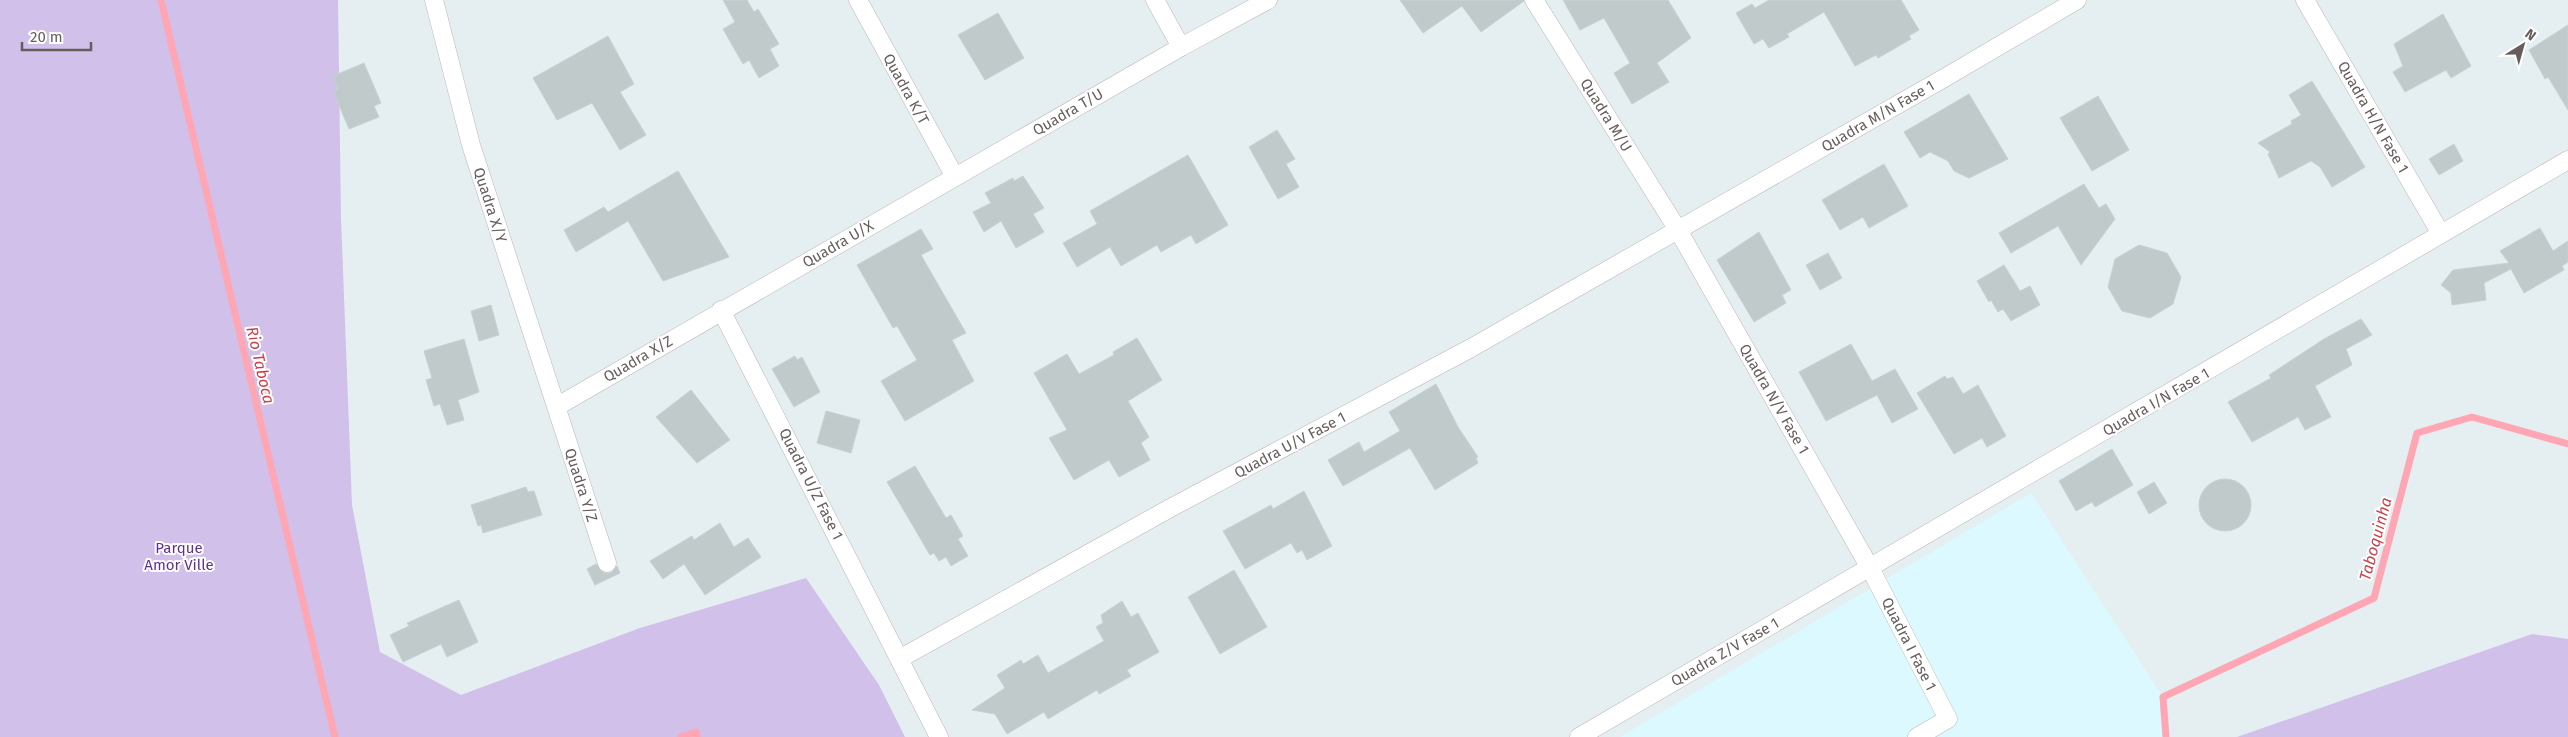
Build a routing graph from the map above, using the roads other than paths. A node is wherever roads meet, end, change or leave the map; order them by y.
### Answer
1 (434, 0) edge
2 (858, 0) edge
3 (1155, 0) edge
4 (1268, 0) edge
5 (1534, 0) edge
6 (2077, 0) edge
7 (2305, 0) edge
8 (1181, 47) junction
9 (2568, 160) edge
10 (955, 177) junction
11 (1678, 230) junction
12 (2441, 234) junction
13 (721, 310) junction
14 (556, 407) junction
15 (607, 563) dead end
16 (1870, 568) junction
17 (901, 658) junction
18 (939, 737) edge
19 (1579, 737) edge
20 (1917, 737) edge

1 - 14 street, Quadra X/Y
2 - 10 street, Quadra K/T
3 - 8 street
4 - 8 street, Quadra T/U
5 - 11 street, Quadra M/U
6 - 11 street, Quadra M/N Fase 1
7 - 12 street, Quadra H/N Fase 1
8 - 10 street, Quadra T/U
9 - 12 street, Quadra I/N Fase 1
10 - 13 street, Quadra U/X
11 - 16 street, Quadra N/V Fase 1
11 - 17 street, Quadra U/V Fase 1
12 - 16 street, Quadra I/N Fase 1
13 - 14 street, Quadra X/Z
13 - 17 street, Quadra U/Z Fase 1
14 - 15 street, Quadra Y/Z
16 - 19 street, Quadra Z/V Fase 1
16 - 20 street, Quadra I Fase 1
17 - 18 street

